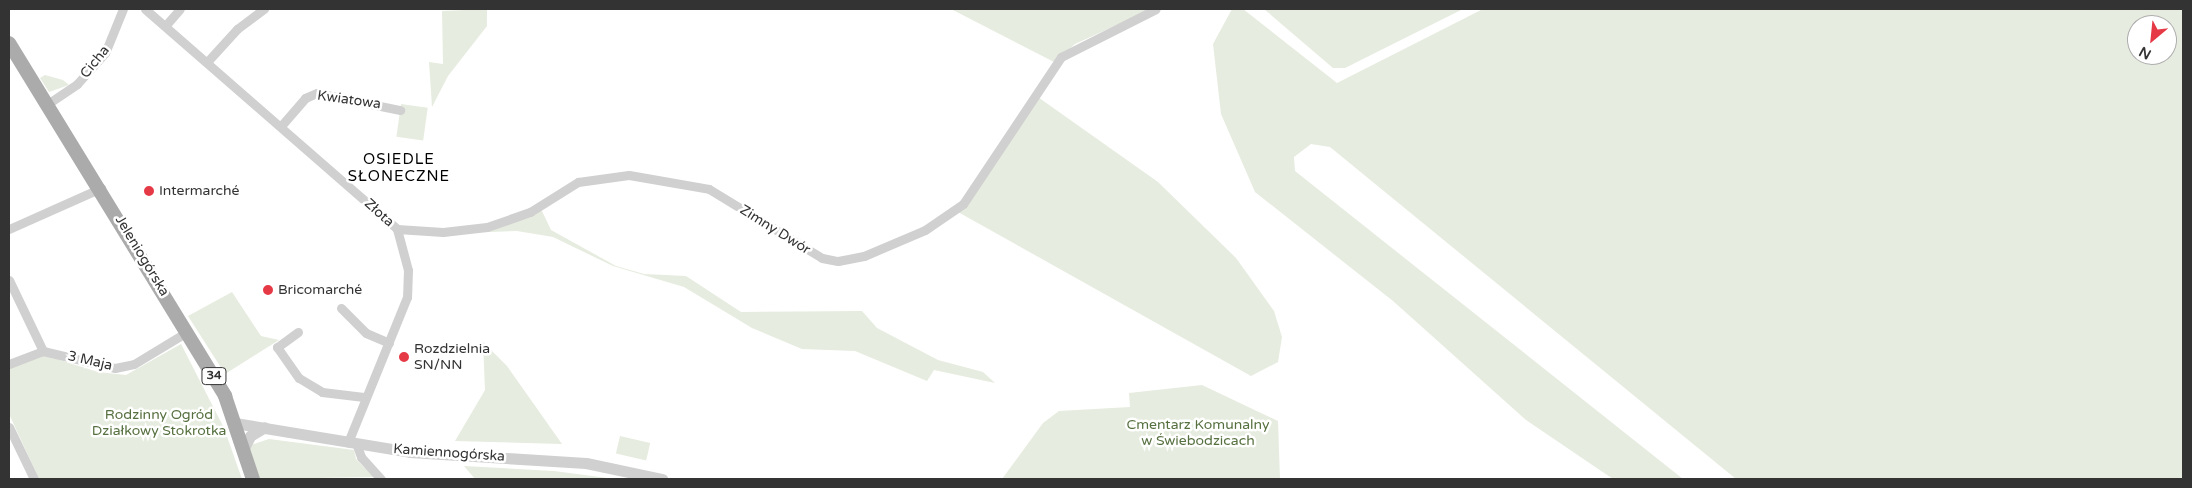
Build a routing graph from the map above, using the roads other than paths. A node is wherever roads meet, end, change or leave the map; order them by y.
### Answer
1 (123, 9) edge
2 (145, 9) edge
3 (180, 9) edge
4 (264, 9) edge
5 (1156, 9) edge
6 (166, 25) junction
7 (10, 49) edge
8 (207, 62) junction
9 (49, 103) junction
10 (400, 110) dead end
11 (281, 126) junction
12 (101, 188) junction
13 (9, 229) edge
14 (397, 229) junction
15 (9, 280) edge
16 (341, 308) dead end
17 (187, 332) junction
18 (298, 332) dead end
19 (389, 343) junction
20 (43, 351) junction
21 (9, 364) edge
22 (364, 397) junction
23 (235, 423) junction
24 (9, 427) edge
25 (265, 427) junction
26 (352, 442) junction
27 (243, 450) junction
28 (34, 479) edge
29 (253, 479) edge
30 (381, 479) edge
31 (662, 479) edge

1 - 9 street, Cicha
2 - 6 street, Złota
3 - 6 street
4 - 8 street
5 - 14 street, Zimny Dwór
6 - 8 street, Złota
7 - 9 main road, Jeleniogórska / 34
8 - 11 street, Złota
9 - 12 main road, Jeleniogórska / 34
10 - 11 street, Kwiatowa
11 - 14 street, Złota
12 - 13 street
12 - 17 main road, Jeleniogórska / 34
14 - 19 street, Złota
15 - 20 street
16 - 19 street
17 - 20 street, 3 Maja
17 - 23 main road, Jeleniogórska / 34
18 - 22 street
19 - 22 street, Złota
20 - 21 street
22 - 26 street, Złota
23 - 25 street, Kamiennogórska
23 - 27 main road, Jeleniogórska / 34
24 - 28 street
25 - 26 street, Kamiennogórska
25 - 27 street
26 - 30 street
26 - 31 street, Kamiennogórska
27 - 29 main road, Jeleniogórska / 34

